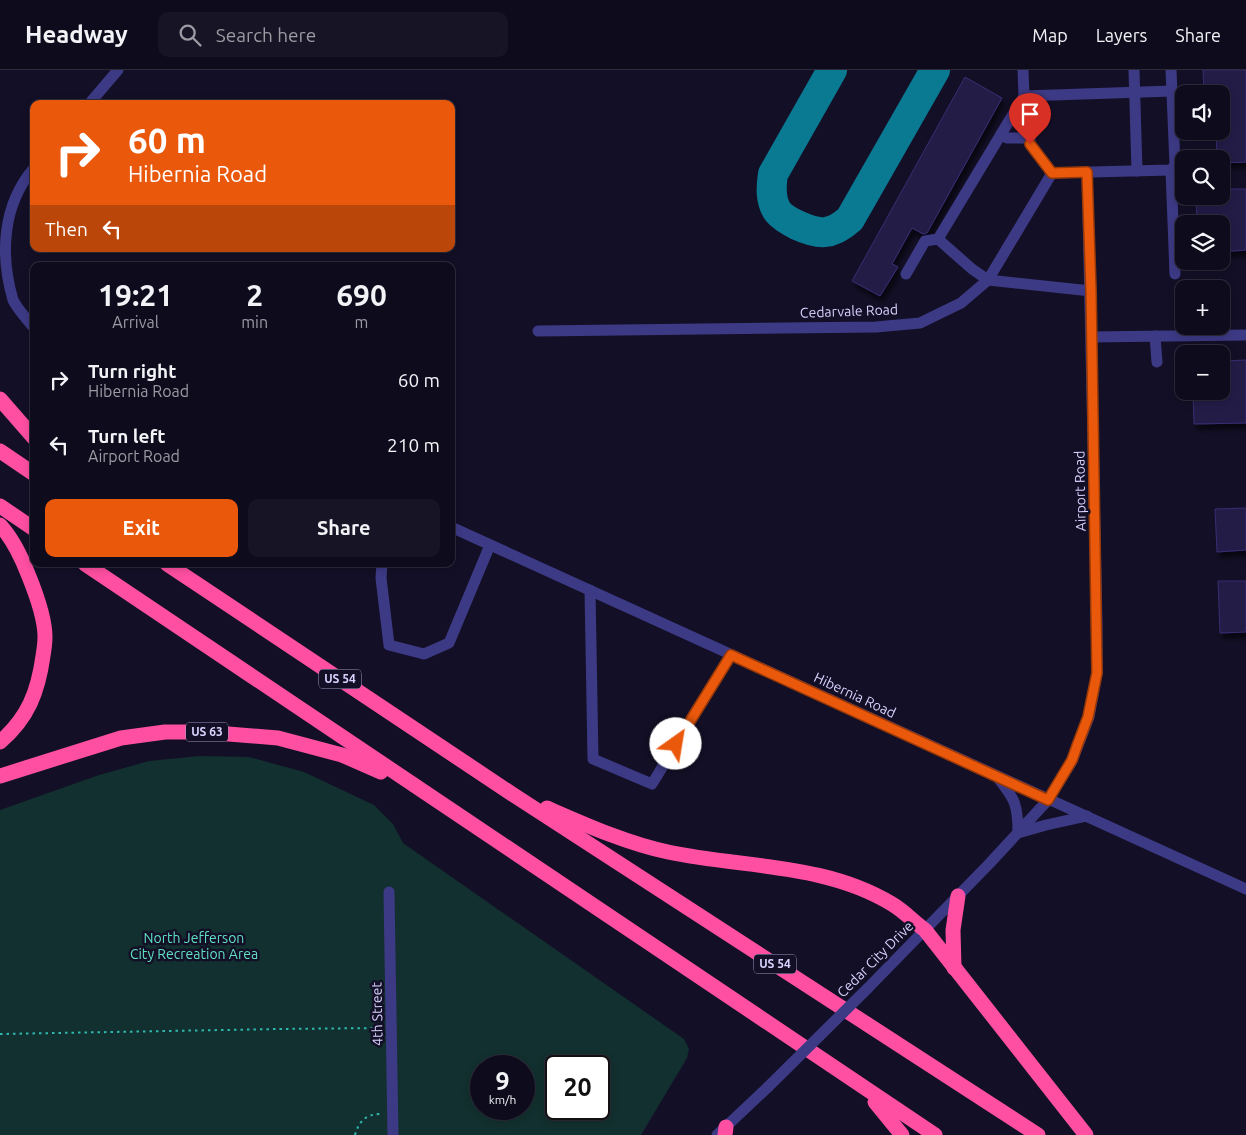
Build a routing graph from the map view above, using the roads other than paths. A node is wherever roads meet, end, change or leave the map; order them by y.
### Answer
1 (118, 70) edge
2 (1023, 70) edge
3 (1134, 70) edge
4 (1171, 70) edge
5 (1172, 91) junction
6 (1135, 92) junction
7 (1024, 96) junction
8 (92, 100) edge
9 (1001, 134) junction
10 (1171, 170) junction
11 (1137, 171) junction
12 (1087, 172) junction
13 (1052, 173) junction
14 (30, 174) edge
15 (938, 239) junction
16 (906, 274) dead end
17 (1175, 274) dead end
18 (988, 280) junction
19 (1091, 291) junction
20 (30, 322) edge
21 (538, 331) dead end
22 (1246, 335) edge
23 (1155, 336) junction
24 (1091, 337) junction
25 (1157, 362) dead end
26 (0, 399) edge
27 (30, 433) edge
28 (0, 451) edge
29 (30, 471) edge
30 (0, 506) edge
31 (0, 525) edge
32 (30, 526) edge
33 (455, 529) edge
34 (490, 545) junction
35 (89, 567) edge
36 (172, 567) edge
37 (382, 567) edge
38 (590, 590) junction
39 (731, 655) junction
40 (0, 742) edge
41 (0, 776) edge
42 (997, 776) junction
43 (413, 785) junction
44 (512, 794) junction
45 (1048, 800) junction
46 (1087, 816) junction
47 (1018, 833) junction
48 (1246, 889) edge
49 (389, 892) dead end
50 (958, 896) junction
51 (925, 930) junction
52 (954, 968) junction
53 (861, 1086) junction
54 (723, 1132) edge
55 (394, 1135) edge
56 (902, 1135) edge
57 (935, 1135) edge
58 (1038, 1135) edge
59 (1086, 1135) edge

1 - 8 street
2 - 7 street
3 - 6 street
4 - 5 street
5 - 6 street
5 - 10 street
6 - 7 street
6 - 11 street
7 - 9 street
9 - 13 street
9 - 15 street
10 - 11 street
10 - 17 street
11 - 12 street
12 - 13 street
12 - 19 street, Airport Road
13 - 18 street, Cedarvale Road
14 - 20 street
15 - 16 street
15 - 18 street
18 - 19 street
18 - 21 street, Cedarvale Road
19 - 24 street, Airport Road
22 - 23 street
23 - 24 street
23 - 25 street
24 - 45 street, Airport Road
26 - 27 highway
28 - 29 highway
30 - 32 highway
31 - 40 highway
33 - 34 street, Hibernia Road
34 - 37 street
34 - 38 street, Hibernia Road
35 - 43 highway
36 - 44 highway, US 54
38 - 39 street, Hibernia Road
38 - 39 street
39 - 42 street, Hibernia Road
41 - 43 highway, US 63
42 - 45 street, Hibernia Road
42 - 47 street
43 - 53 highway
44 - 51 highway
44 - 58 highway, US 54
45 - 46 street, Hibernia Road
45 - 47 street, Cedar City Drive
46 - 47 street
46 - 48 street, Hibernia Road
47 - 50 street, Cedar City Drive
49 - 55 street, 4th Street
50 - 51 street, Cedar City Drive
50 - 52 highway
51 - 52 highway
51 - 54 street, Cedar City Drive, bridge
52 - 59 highway
53 - 56 highway
53 - 57 highway

